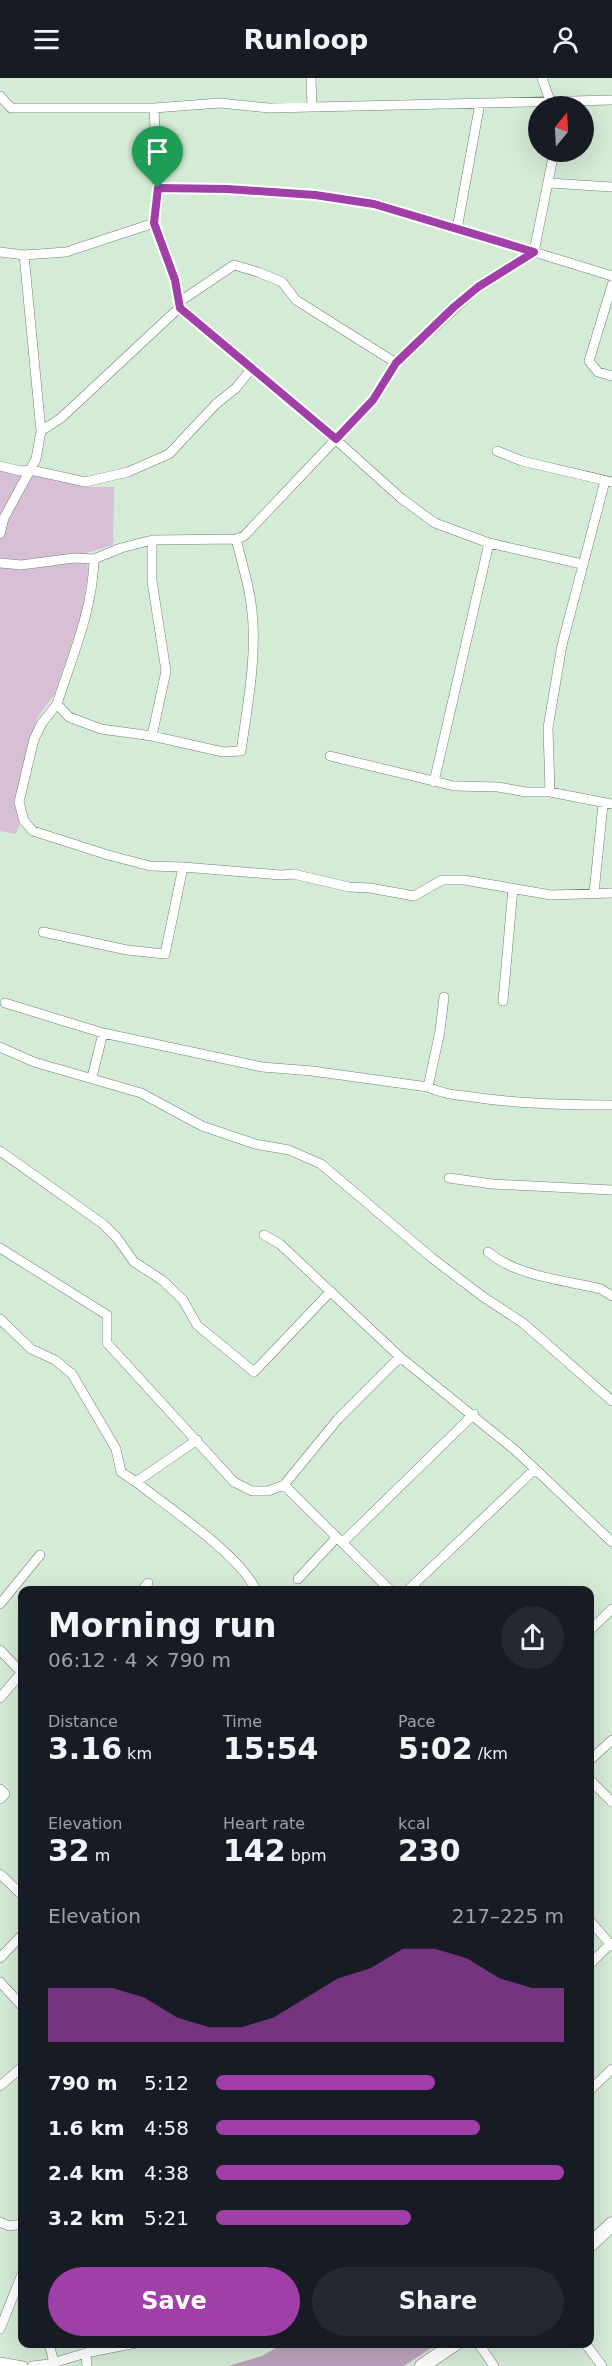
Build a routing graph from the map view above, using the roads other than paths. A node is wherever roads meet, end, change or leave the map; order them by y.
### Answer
1 (311, 78) edge
2 (542, 78) edge
3 (0, 96) edge
4 (548, 96) edge
5 (612, 100) edge
6 (594, 101) edge
7 (528, 102) edge
8 (480, 103) junction
9 (312, 107) junction
10 (154, 108) junction
11 (552, 162) edge
12 (549, 183) junction
13 (612, 187) edge
14 (158, 188) junction
15 (154, 223) junction
16 (457, 229) junction
17 (0, 252) edge
18 (534, 252) junction
19 (24, 255) junction
20 (612, 276) edge
21 (612, 285) edge
22 (179, 305) junction
23 (396, 363) junction
24 (252, 368) junction
25 (612, 376) edge
26 (41, 431) junction
27 (336, 439) junction
28 (496, 451) dead end
29 (0, 466) edge
30 (31, 470) junction
31 (609, 481) edge
32 (0, 534) edge
33 (236, 539) junction
34 (152, 540) junction
35 (489, 543) junction
36 (94, 560) junction
37 (0, 563) edge
38 (582, 564) junction
39 (57, 704) junction
40 (152, 736) junction
41 (330, 756) dead end
42 (434, 782) junction
43 (550, 792) junction
44 (607, 804) edge
45 (183, 867) junction
46 (513, 888) junction
47 (594, 893) junction
48 (612, 893) edge
49 (43, 932) dead end
50 (444, 997) dead end
51 (502, 1000) dead end
52 (5, 1003) dead end
53 (103, 1033) junction
54 (0, 1047) edge
55 (92, 1077) junction
56 (428, 1087) junction
57 (612, 1105) edge
58 (0, 1151) edge
59 (449, 1178) dead end
60 (612, 1190) edge
61 (264, 1235) dead end
62 (0, 1248) edge
63 (488, 1252) dead end
64 (330, 1292) junction
65 (612, 1296) edge
66 (0, 1319) edge
67 (400, 1357) junction
68 (612, 1401) edge
69 (474, 1414) junction
70 (197, 1440) junction
71 (534, 1470) junction
72 (136, 1482) junction
73 (284, 1485) junction
74 (340, 1540) junction
75 (612, 1542) edge
76 (40, 1556) dead end
77 (297, 1579) dead end
78 (254, 1586) edge
79 (386, 1586) edge
80 (412, 1586) edge
81 (0, 1604) edge
82 (612, 1609) edge
83 (594, 1626) edge
84 (0, 1650) edge
85 (18, 1668) edge
86 (18, 1677) edge
87 (0, 1698) edge
88 (612, 1740) edge
89 (594, 1756) edge
90 (594, 1784) edge
91 (0, 1789) edge
92 (0, 1799) edge
93 (612, 1802) edge
94 (0, 1874) edge
95 (18, 1891) edge
96 (594, 1926) edge
97 (18, 1939) edge
98 (611, 1945) edge
99 (0, 1958) edge
100 (594, 1960) edge
101 (0, 1982) edge
102 (18, 2002) edge
103 (612, 2068) edge
104 (18, 2070) edge
105 (0, 2086) edge
106 (594, 2086) edge
107 (0, 2222) edge
108 (612, 2224) edge
109 (18, 2225) edge
110 (594, 2241) edge
111 (18, 2284) edge
112 (0, 2329) edge
113 (50, 2348) edge
114 (111, 2348) edge
115 (449, 2348) edge
116 (481, 2348) edge
117 (589, 2348) edge
118 (86, 2353) junction
119 (0, 2362) edge
120 (54, 2363) junction
121 (23, 2366) edge
122 (32, 2366) edge
123 (87, 2366) edge
124 (422, 2366) edge
125 (494, 2366) edge
126 (602, 2366) edge

1 - 9 street
2 - 4 street
3 - 10 street
5 - 6 street
7 - 8 street
8 - 9 street
8 - 16 street
9 - 10 street
10 - 14 street
11 - 12 street
12 - 13 street
12 - 18 street
14 - 15 street
14 - 16 street
15 - 19 street
15 - 22 street
16 - 18 street
17 - 19 street
18 - 20 street
18 - 23 street
19 - 26 street
21 - 25 street
22 - 23 street
22 - 24 street
22 - 26 street
23 - 27 street
24 - 27 street
24 - 30 street
26 - 30 street
27 - 33 street
27 - 35 street
28 - 31 street
29 - 30 street
30 - 32 street
31 - 38 street
33 - 34 street
33 - 40 street
34 - 36 street
34 - 40 street
35 - 38 street
35 - 42 street
36 - 37 street
36 - 39 street
38 - 43 street
39 - 40 street
39 - 45 street
41 - 42 street
42 - 43 street
43 - 44 street
44 - 47 street
45 - 46 street
45 - 49 street
46 - 47 street
46 - 51 street
47 - 48 street
50 - 56 street
52 - 53 street
53 - 55 street
53 - 56 street
54 - 55 street
55 - 68 street
56 - 57 street
58 - 64 street
59 - 60 street
61 - 64 street
62 - 70 street
63 - 65 street
64 - 67 street
66 - 72 street
67 - 69 street
67 - 73 street
69 - 71 street
69 - 74 street
70 - 72 street
70 - 73 street
71 - 75 street
71 - 80 street
72 - 78 street
73 - 74 street
74 - 77 street
74 - 79 street
76 - 81 street
82 - 83 street
84 - 85 street
86 - 87 street
88 - 89 street
90 - 93 street
91 - 92 street
94 - 95 street
96 - 98 street
97 - 99 street
98 - 100 street
101 - 102 street
103 - 106 street
104 - 105 street
107 - 109 street
108 - 110 street
111 - 112 street
113 - 120 street
114 - 118 street
115 - 124 street
116 - 125 street
117 - 126 street
118 - 120 street
118 - 123 street
119 - 121 street
120 - 122 street

